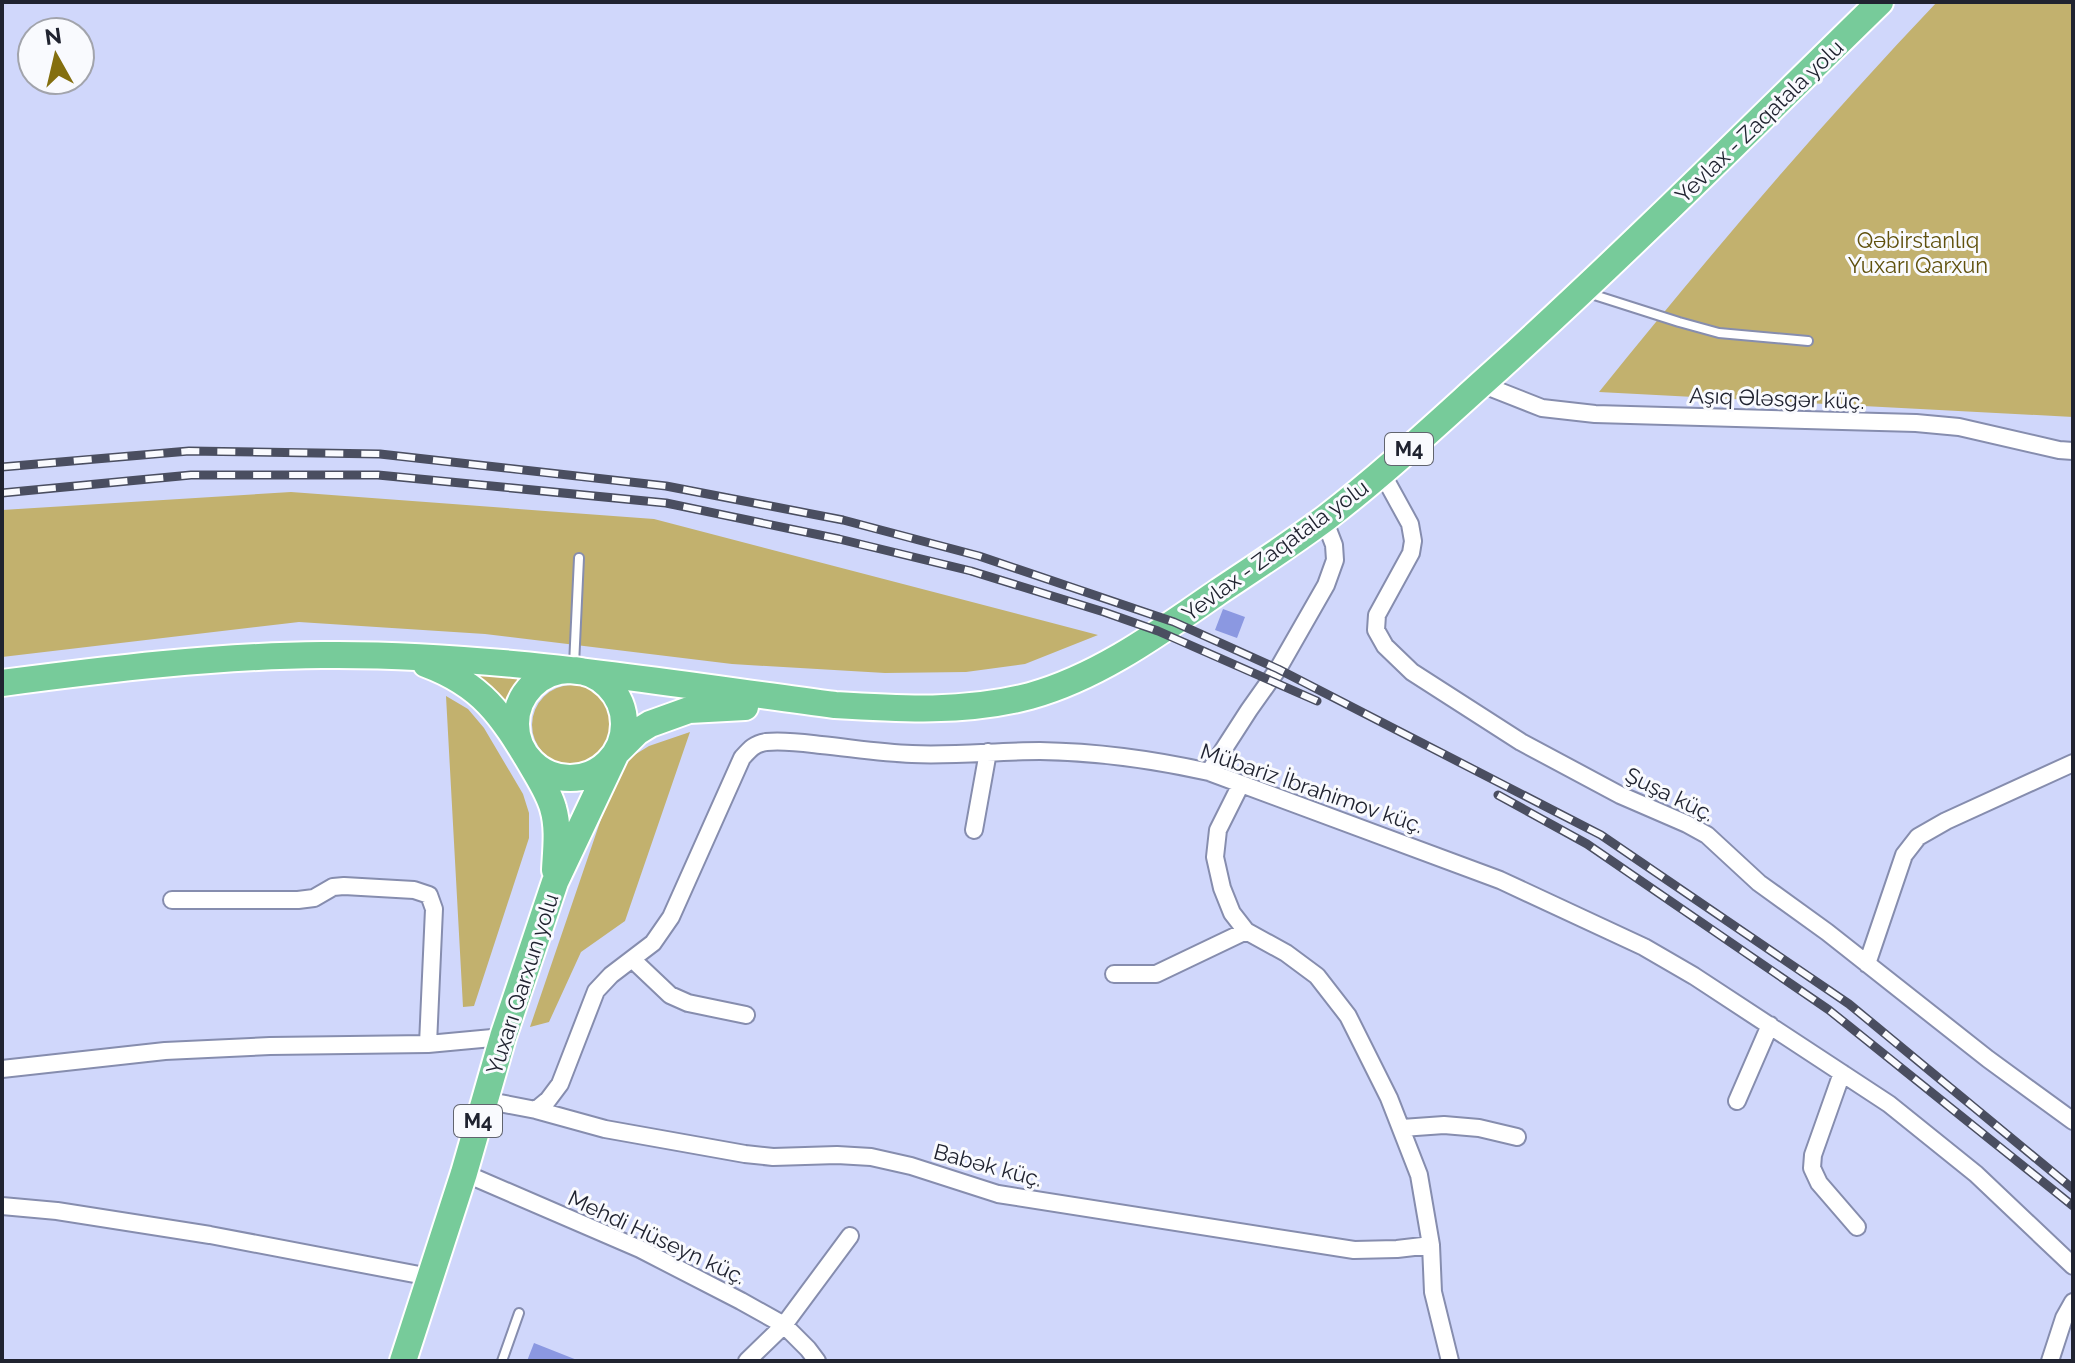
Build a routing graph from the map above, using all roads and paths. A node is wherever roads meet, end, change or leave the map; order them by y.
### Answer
1 (1880, 2) edge
2 (1583, 292) junction
3 (1808, 341) dead end
4 (1481, 384) junction
5 (2073, 451) edge
6 (1382, 473) junction
7 (1324, 519) junction
8 (579, 558) dead end
9 (406, 657) junction
10 (573, 671) junction
11 (2, 683) edge
12 (835, 705) junction
13 (988, 752) junction
14 (616, 753) junction
15 (525, 754) junction
16 (2073, 763) edge
17 (1209, 772) junction
18 (1241, 784) junction
19 (974, 830) dead end
20 (555, 882) junction
21 (172, 900) dead end
22 (1246, 931) junction
23 (632, 959) junction
24 (1867, 964) junction
25 (1114, 974) dead end
26 (746, 1015) dead end
27 (1770, 1025) junction
28 (503, 1037) junction
29 (428, 1044) junction
30 (2, 1069) edge
31 (1842, 1073) junction
32 (484, 1100) junction
33 (1737, 1101) dead end
34 (536, 1110) junction
35 (2073, 1121) edge
36 (1402, 1128) junction
37 (1517, 1137) dead end
38 (464, 1173) junction
39 (2, 1206) edge
40 (1857, 1227) dead end
41 (850, 1236) dead end
42 (1431, 1245) junction
43 (2073, 1266) edge
44 (430, 1277) junction
45 (2073, 1302) edge
46 (519, 1313) dead end
47 (784, 1325) junction
48 (403, 1361) edge
49 (502, 1361) edge
50 (747, 1361) edge
51 (817, 1361) edge
52 (1450, 1361) edge
53 (2050, 1361) edge

1 - 2 highway, Yevlax - Zaqatala yolu / M4
2 - 3 lane
2 - 4 highway, Yevlax - Zaqatala yolu / M4
4 - 5 street, Aşıq Ələsgər küç.
4 - 6 highway, Yevlax - Zaqatala yolu / M4
6 - 7 highway, Yevlax - Zaqatala yolu / M4
6 - 24 street, Şuşa küç.
7 - 12 highway, Yevlax - Zaqatala yolu / M4
7 - 17 street
8 - 10 lane
9 - 10 highway
9 - 11 highway
9 - 15 highway
10 - 12 highway
10 - 14 highway
10 - 15 highway
12 - 14 highway
13 - 17 street, Mübariz İbrahimov küç.
13 - 19 street
13 - 23 street, Mübariz İbrahimov küç.
14 - 15 highway
14 - 20 highway
15 - 20 highway
16 - 24 street
17 - 18 street, Mübariz İbrahimov küç.
18 - 22 street
18 - 27 street, Mübariz İbrahimov küç.
20 - 28 highway, Yuxarı Qarxun yolu / M4
21 - 29 street
22 - 25 street
22 - 36 street
23 - 26 street
23 - 34 street, Mübariz İbrahimov küç.
24 - 35 street, Şuşa küç.
27 - 31 street, Mübariz İbrahimov küç.
27 - 33 street
28 - 29 street
28 - 32 highway, Yuxarı Qarxun yolu / M4
29 - 30 street
31 - 40 street
31 - 43 street, Mübariz İbrahimov küç.
32 - 34 street
32 - 38 highway, Yuxarı Qarxun yolu / M4
34 - 42 street, Babək küç.
36 - 37 street
36 - 42 street
38 - 44 highway, Yuxarı Qarxun yolu / M4
38 - 47 street, Mehdi Hüseyn küç.
39 - 44 street
41 - 47 street
42 - 52 street
44 - 48 highway, Yuxarı Qarxun yolu / M4
45 - 53 street
46 - 49 lane
47 - 50 street
47 - 51 street, Mehdi Hüseyn küç.

